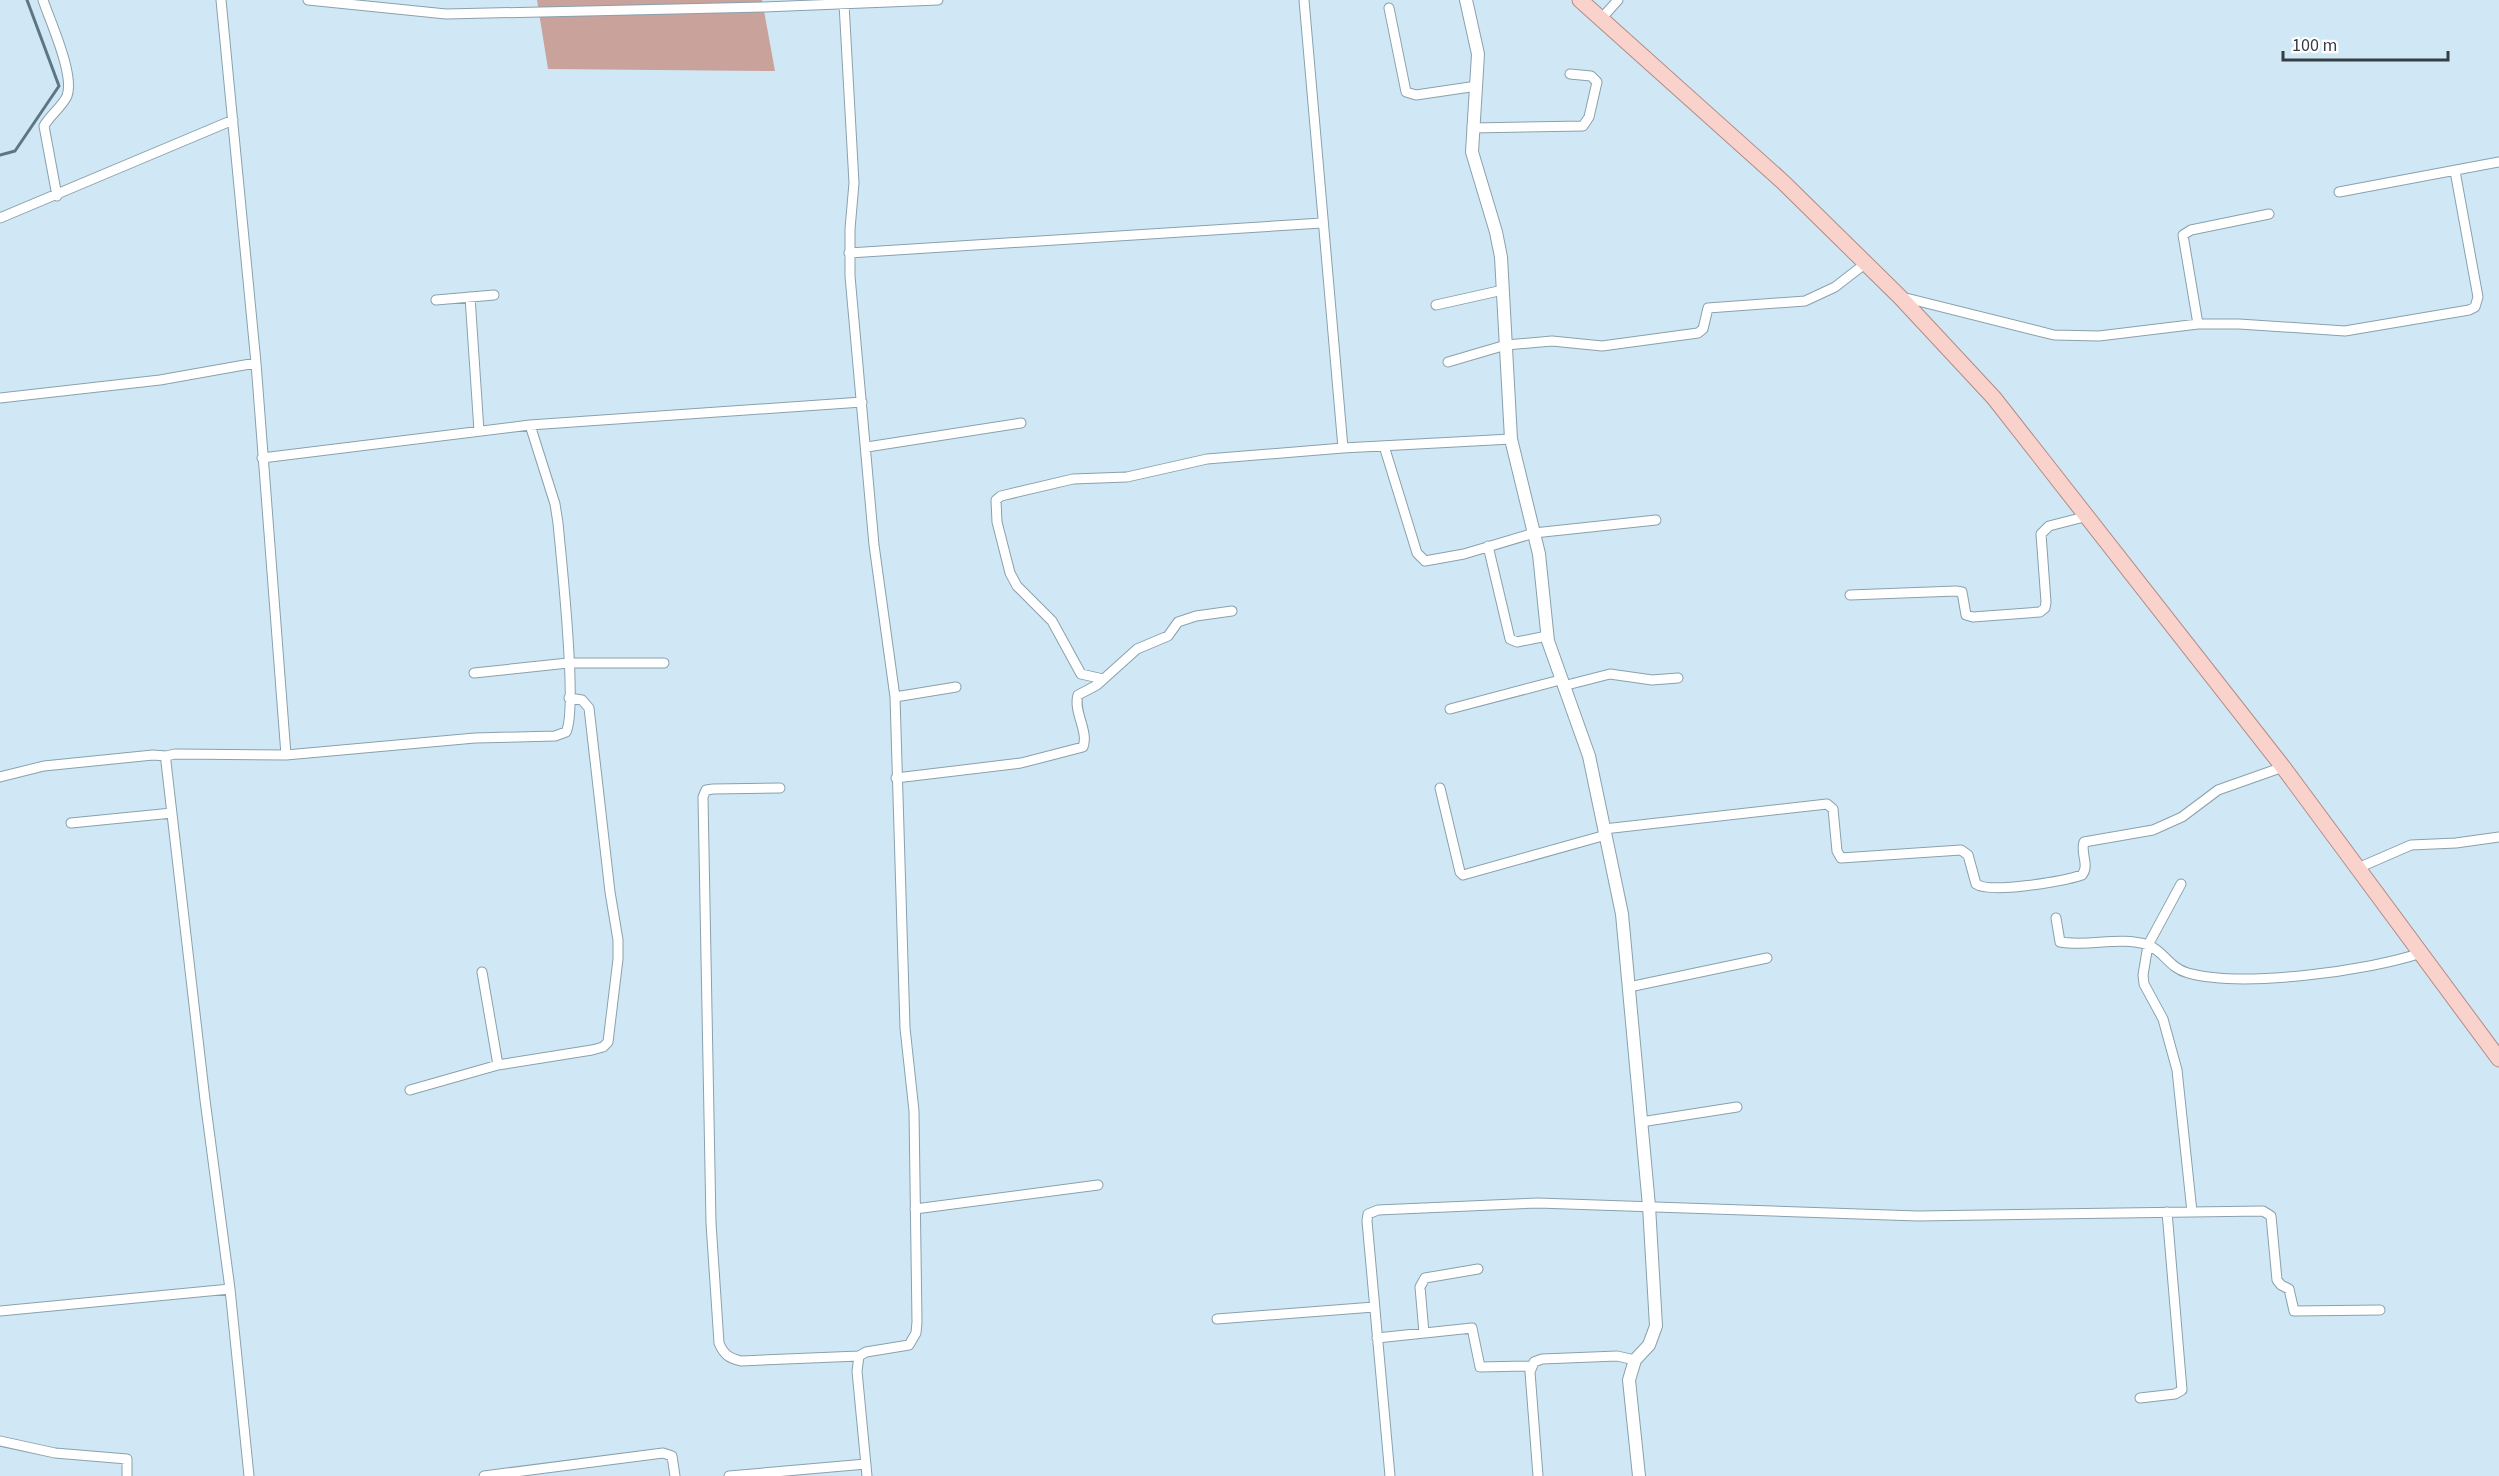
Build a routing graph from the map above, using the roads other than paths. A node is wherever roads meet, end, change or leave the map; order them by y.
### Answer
1 (43, 0) edge
2 (221, 0) edge
3 (309, 0) edge
4 (938, 0) edge
5 (1304, 0) edge
6 (1466, 0) edge
7 (1580, 0) edge
8 (1618, 0) edge
9 (764, 4) edge
10 (844, 4) junction
11 (390, 5) edge
12 (1389, 8) dead end
13 (1601, 19) junction
14 (1570, 74) dead end
15 (1477, 86) junction
16 (233, 120) junction
17 (1472, 128) junction
18 (2499, 162) edge
19 (2455, 171) junction
20 (2339, 192) dead end
21 (57, 196) junction
22 (2269, 214) dead end
23 (0, 218) edge
24 (1322, 223) junction
25 (849, 253) junction
26 (1866, 263) junction
27 (1503, 290) junction
28 (494, 295) dead end
29 (470, 297) junction
30 (1900, 297) junction
31 (436, 300) dead end
32 (1436, 305) dead end
33 (2198, 324) junction
34 (1506, 345) junction
35 (1448, 362) dead end
36 (256, 363) junction
37 (0, 398) edge
38 (862, 402) junction
39 (1021, 423) dead end
40 (530, 425) junction
41 (479, 431) junction
42 (1511, 439) junction
43 (1384, 446) junction
44 (867, 447) junction
45 (1343, 448) junction
46 (262, 458) junction
47 (2088, 516) junction
48 (1656, 520) dead end
49 (1534, 533) junction
50 (1488, 546) junction
51 (1850, 595) dead end
52 (1232, 611) dead end
53 (1547, 636) junction
54 (568, 663) junction
55 (664, 663) dead end
56 (474, 673) dead end
57 (1678, 678) dead end
58 (1102, 679) junction
59 (1561, 683) junction
60 (956, 687) dead end
61 (895, 697) junction
62 (569, 698) junction
63 (1450, 709) dead end
64 (286, 755) junction
65 (166, 756) junction
66 (2283, 767) junction
67 (0, 777) edge
68 (896, 778) junction
69 (780, 788) dead end
70 (1440, 788) dead end
71 (172, 813) junction
72 (71, 823) dead end
73 (1605, 832) junction
74 (2499, 837) edge
75 (2358, 868) junction
76 (2181, 884) dead end
77 (2056, 918) dead end
78 (2148, 945) junction
79 (2421, 953) junction
80 (1767, 958) dead end
81 (482, 972) dead end
82 (1629, 987) junction
83 (2499, 1059) edge
84 (498, 1065) junction
85 (410, 1090) dead end
86 (1737, 1107) dead end
87 (1641, 1122) junction
88 (1098, 1185) dead end
89 (1649, 1206) junction
90 (915, 1209) junction
91 (2167, 1212) junction
92 (2192, 1212) junction
93 (1478, 1269) dead end
94 (230, 1290) junction
95 (1374, 1307) junction
96 (2380, 1310) dead end
97 (0, 1311) edge
98 (1217, 1319) dead end
99 (1424, 1333) junction
100 (1377, 1338) junction
101 (859, 1356) junction
102 (1635, 1360) junction
103 (1531, 1366) junction
104 (2140, 1398) dead end
105 (0, 1441) edge
106 (866, 1464) junction
107 (128, 1476) edge
108 (249, 1476) edge
109 (484, 1476) edge
110 (675, 1476) edge
111 (729, 1476) edge
112 (867, 1476) edge
113 (1390, 1476) edge
114 (1538, 1476) edge
115 (1639, 1476) edge

1 - 21 street
2 - 16 street
3 - 11 street
4 - 10 street
5 - 24 street
6 - 15 street
7 - 13 main road
8 - 13 street
9 - 10 street
9 - 11 street
10 - 25 street
12 - 15 street
13 - 26 main road
14 - 17 street
15 - 17 street
16 - 21 street
16 - 36 street
17 - 27 street
18 - 19 street
19 - 20 street
19 - 33 street
21 - 23 street
22 - 33 street
24 - 25 street
24 - 45 street
25 - 38 street
26 - 30 main road
26 - 34 street
27 - 32 street
27 - 34 street
28 - 29 street
29 - 31 street
29 - 41 street
30 - 33 street
30 - 47 main road
34 - 35 street
34 - 42 street
36 - 37 street
36 - 46 street
38 - 40 street
38 - 44 street
39 - 44 street
40 - 41 street
40 - 54 street
41 - 46 street
42 - 43 street
42 - 49 street
43 - 45 street
43 - 50 street
44 - 61 street
45 - 58 street
46 - 64 street
47 - 51 street
47 - 66 main road
48 - 49 street
49 - 50 street
49 - 53 street
50 - 53 street
52 - 58 street
53 - 59 street
54 - 55 street
54 - 56 street
54 - 62 street
57 - 59 street
58 - 68 street
59 - 63 street
59 - 73 street
60 - 61 street
61 - 68 street
62 - 64 street
62 - 84 street
64 - 65 street
65 - 67 street
65 - 71 street
66 - 73 street
66 - 75 main road
68 - 90 street
69 - 101 street
70 - 73 street
71 - 72 street
71 - 94 street
73 - 82 street
74 - 75 street
75 - 79 main road
76 - 78 street
77 - 78 street
78 - 79 street
78 - 92 street
79 - 83 main road
80 - 82 street
81 - 84 street
82 - 87 street
84 - 85 street
86 - 87 street
87 - 89 street
88 - 90 street
89 - 91 street
89 - 95 street
89 - 102 street
90 - 101 street
91 - 92 street
91 - 104 street
92 - 96 street
93 - 99 street
94 - 97 street
94 - 108 street
95 - 98 street
95 - 100 street
99 - 100 street
99 - 103 street
100 - 113 street
101 - 106 street
102 - 103 street
102 - 115 street
103 - 114 street
105 - 107 street
106 - 111 street
106 - 112 street
109 - 110 street

